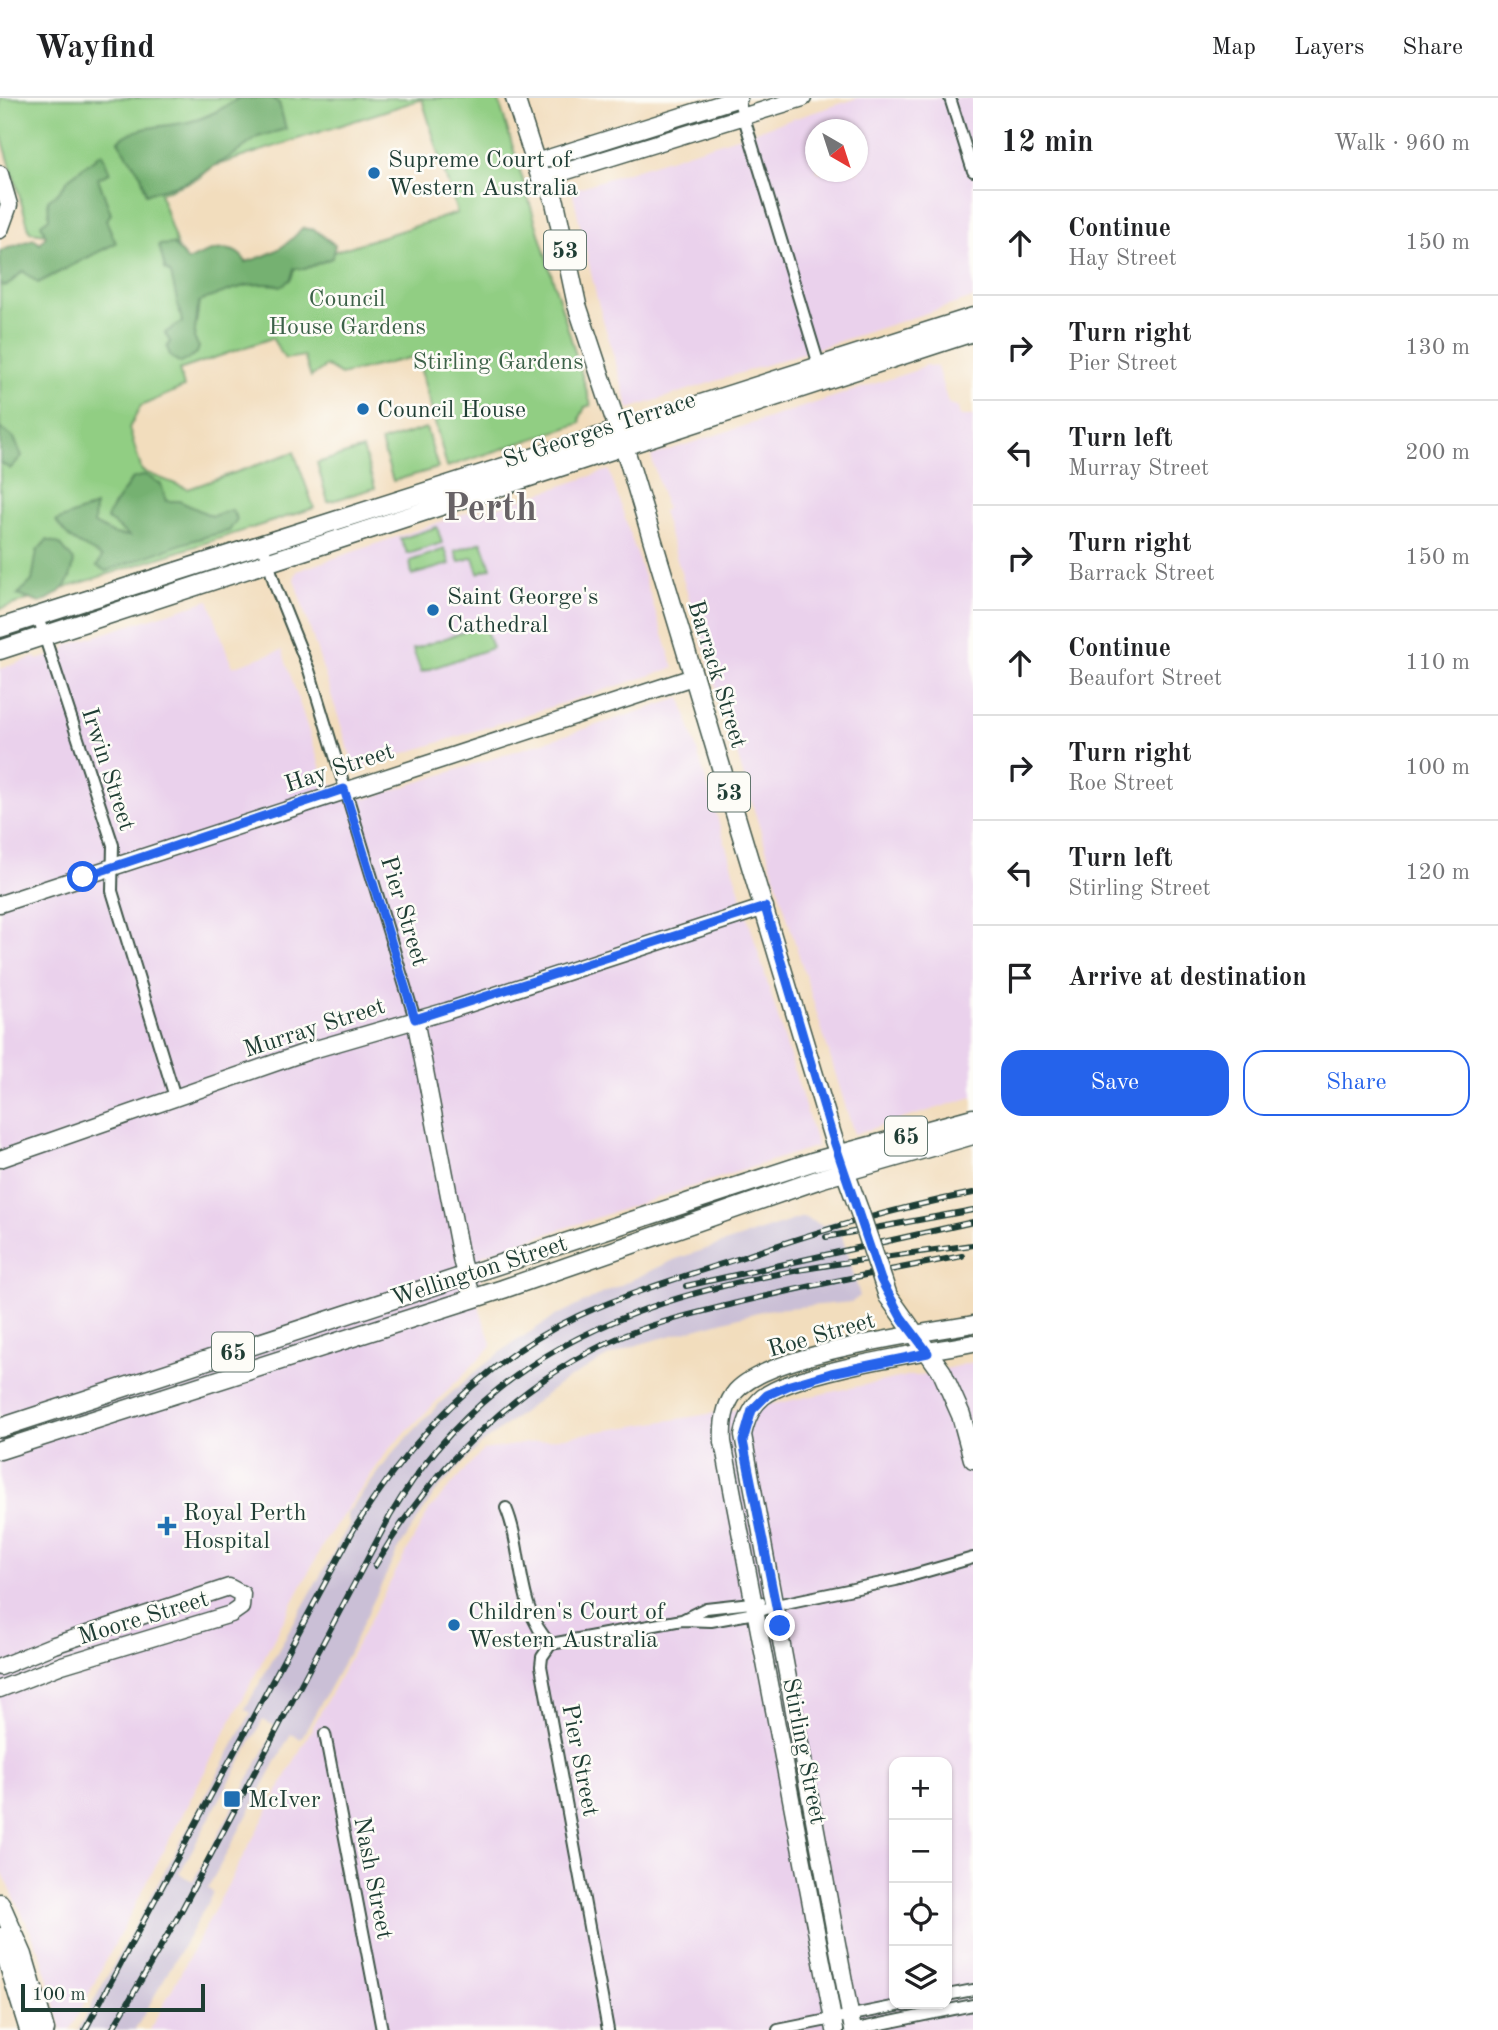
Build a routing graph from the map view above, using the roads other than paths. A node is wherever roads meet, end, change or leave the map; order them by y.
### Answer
1 (515, 98) edge
2 (526, 98) edge
3 (738, 98) edge
4 (803, 98) edge
5 (950, 98) edge
6 (744, 117) junction
7 (973, 171) edge
8 (545, 173) junction
9 (2, 181) edge
10 (0, 230) edge
11 (973, 317) edge
12 (973, 332) edge
13 (819, 365) junction
14 (620, 438) junction
15 (266, 553) junction
16 (38, 617) junction
17 (0, 628) edge
18 (44, 636) junction
19 (0, 650) edge
20 (694, 677) junction
21 (344, 789) junction
22 (113, 866) junction
23 (0, 904) edge
24 (765, 907) junction
25 (415, 1019) junction
26 (175, 1097) junction
27 (973, 1118) edge
28 (973, 1135) edge
29 (839, 1154) junction
30 (0, 1158) edge
31 (846, 1172) junction
32 (466, 1277) junction
33 (472, 1298) junction
34 (973, 1324) edge
35 (914, 1334) junction
36 (973, 1343) edge
37 (928, 1353) junction
38 (731, 1398) joint
39 (752, 1410) joint
40 (0, 1428) edge
41 (0, 1450) edge
42 (973, 1459) edge
43 (756, 1506) junction
44 (506, 1508) dead end
45 (743, 1552) junction
46 (973, 1558) edge
47 (776, 1605) junction
48 (754, 1607) junction
49 (551, 1643) junction
50 (0, 1667) edge
51 (0, 1689) edge
52 (325, 1734) dead end
53 (0, 1903) edge
54 (0, 1937) edge
55 (8, 1982) edge
56 (973, 1990) edge
57 (952, 1994) edge
58 (973, 2005) edge
59 (894, 2009) edge
60 (834, 2025) edge
61 (852, 2026) edge
62 (29, 2030) edge
63 (46, 2030) edge
64 (382, 2030) edge
65 (608, 2030) edge
66 (778, 2030) edge

1 - 8 main road, Barrack Street
2 - 8 main road, Barrack Street
3 - 6 street
3 - 8 street
4 - 6 street
5 - 7 street
6 - 8 street
6 - 13 street
8 - 14 main road, Barrack Street / 53
9 - 10 street
11 - 13 main road, St Georges Terrace
12 - 14 main road, St Georges Terrace
13 - 14 main road, St Georges Terrace
14 - 15 main road, St Georges Terrace
14 - 20 main road, Barrack Street / 53
15 - 16 main road, St Georges Terrace
15 - 18 main road, St Georges Terrace
15 - 21 street, Pier Street
16 - 17 main road, St Georges Terrace
16 - 18 street, Irwin Street
18 - 19 main road, St Georges Terrace
18 - 22 street, Irwin Street
20 - 21 street, Hay Street
20 - 24 main road, Barrack Street / 53
21 - 22 street, Hay Street
21 - 25 street, Pier Street
22 - 23 street, Hay Street
22 - 26 street, Irwin Street
24 - 25 street, Murray Street
24 - 29 main road, Barrack Street / 53
25 - 26 street, Murray Street
25 - 32 street, Pier Street
26 - 30 street, Murray Street
27 - 29 main road, Wellington Street / 65
28 - 31 main road, Wellington Street / 65
29 - 31 main road, Barrack Street / 53
29 - 32 main road, Wellington Street / 65
31 - 33 main road, Wellington Street / 65
31 - 35 main road, 53, bridge
32 - 33 street, Pier Street
32 - 40 main road, Wellington Street / 65
33 - 41 main road, Wellington Street / 65
34 - 35 street, Roe Street
35 - 37 main road, 53
35 - 38 street, Roe Street
36 - 37 street, Roe Street
37 - 39 street, Roe Street
37 - 42 main road, 53
38 - 45 street, Stirling Street
39 - 43 street, Stirling Street
43 - 45 street
43 - 47 street, Stirling Street
44 - 49 street
45 - 48 street, Stirling Street
46 - 47 street
47 - 48 street
47 - 61 street, Stirling Street
48 - 49 street
48 - 60 street, Stirling Street
49 - 65 street, Pier Street
50 - 51 street, Moore Street
52 - 64 street, Nash Street
53 - 63 main road
54 - 55 main road
55 - 62 main road
56 - 57 street
58 - 61 street
59 - 61 street
60 - 61 street
60 - 66 street

